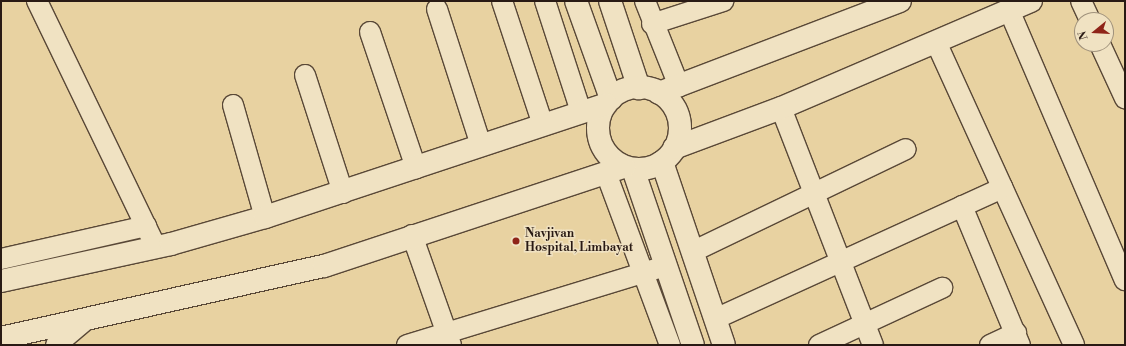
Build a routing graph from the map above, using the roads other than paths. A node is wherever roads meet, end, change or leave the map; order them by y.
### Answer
1 (37, 1) edge
2 (502, 1) edge
3 (545, 1) edge
4 (576, 1) edge
5 (610, 1) edge
6 (645, 1) edge
7 (723, 1) edge
8 (900, 1) edge
9 (1031, 1) edge
10 (1081, 1) edge
11 (437, 9) dead end
12 (1010, 10) junction
13 (1086, 12) edge
14 (652, 24) junction
15 (370, 32) dead end
16 (936, 42) junction
17 (1104, 52) edge
18 (305, 75) dead end
19 (659, 89) junction
20 (1125, 98) edge
21 (608, 101) junction
22 (233, 105) dead end
23 (781, 108) junction
24 (581, 112) junction
25 (542, 125) junction
26 (482, 145) junction
27 (906, 149) dead end
28 (668, 155) junction
29 (416, 168) junction
30 (621, 170) junction
31 (1003, 188) junction
32 (343, 193) junction
33 (814, 193) junction
34 (962, 206) junction
35 (265, 217) junction
36 (146, 226) junction
37 (412, 235) junction
38 (156, 247) junction
39 (692, 252) junction
40 (1, 259) edge
41 (840, 260) junction
42 (666, 266) junction
43 (643, 274) junction
44 (1125, 280) edge
45 (1, 281) edge
46 (942, 288) dead end
47 (715, 319) junction
48 (86, 320) junction
49 (865, 324) junction
50 (1, 338) edge
51 (1018, 339) edge
52 (449, 340) edge
53 (56, 345) edge
54 (407, 345) edge
55 (670, 345) edge
56 (693, 345) edge
57 (724, 345) edge
58 (819, 345) edge
59 (873, 345) edge
60 (990, 345) edge
61 (1074, 345) edge

1 - 36 street
2 - 25 street
3 - 24 street
4 - 21 main road
5 - 19 main road
6 - 14 street
7 - 14 street
8 - 19 main road
9 - 12 main road
10 - 13 street
11 - 26 street
12 - 16 main road
12 - 44 street
14 - 19 street
15 - 29 street
16 - 23 main road
16 - 31 street
17 - 20 street
18 - 32 street
19 - 21 main road
19 - 28 main road
21 - 24 main road
21 - 30 main road
22 - 35 street
23 - 28 main road
23 - 33 street
24 - 25 main road
25 - 26 main road
26 - 29 main road
27 - 33 street
28 - 30 main road
28 - 39 main road
29 - 32 main road
30 - 37 main road
30 - 42 main road
30 - 43 street
31 - 34 street
31 - 61 street
32 - 35 main road
33 - 39 street
33 - 41 street
34 - 41 street
34 - 51 street
35 - 38 main road
36 - 38 street
36 - 40 street
37 - 48 main road
37 - 52 street
38 - 45 main road
39 - 47 main road
41 - 47 street
41 - 49 street
42 - 43 street
42 - 56 main road
43 - 52 street
43 - 55 street
46 - 49 street
47 - 57 main road
48 - 50 main road
48 - 53 street
49 - 58 street
49 - 59 street
51 - 60 street
52 - 54 street

